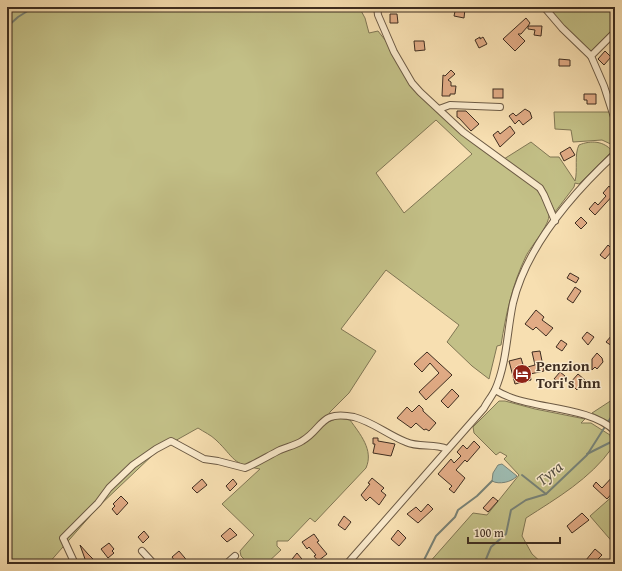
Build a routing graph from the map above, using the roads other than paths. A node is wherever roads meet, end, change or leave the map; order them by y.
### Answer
1 (377, 7) edge
2 (544, 7) edge
3 (615, 32) edge
4 (591, 56) junction
5 (500, 107) dead end
6 (438, 109) junction
7 (615, 120) edge
8 (615, 154) edge
9 (555, 221) junction
10 (495, 390) junction
11 (615, 431) edge
12 (448, 449) junction
13 (142, 551) dead end
14 (235, 556) dead end
15 (75, 564) edge
16 (154, 564) edge
17 (226, 564) edge
18 (347, 564) edge

1 - 6 street
2 - 4 street
3 - 4 street
4 - 7 street
5 - 6 street
6 - 9 street
8 - 9 street
9 - 10 street
10 - 11 street
10 - 12 street
12 - 15 street
12 - 18 street
13 - 16 street
14 - 17 street

